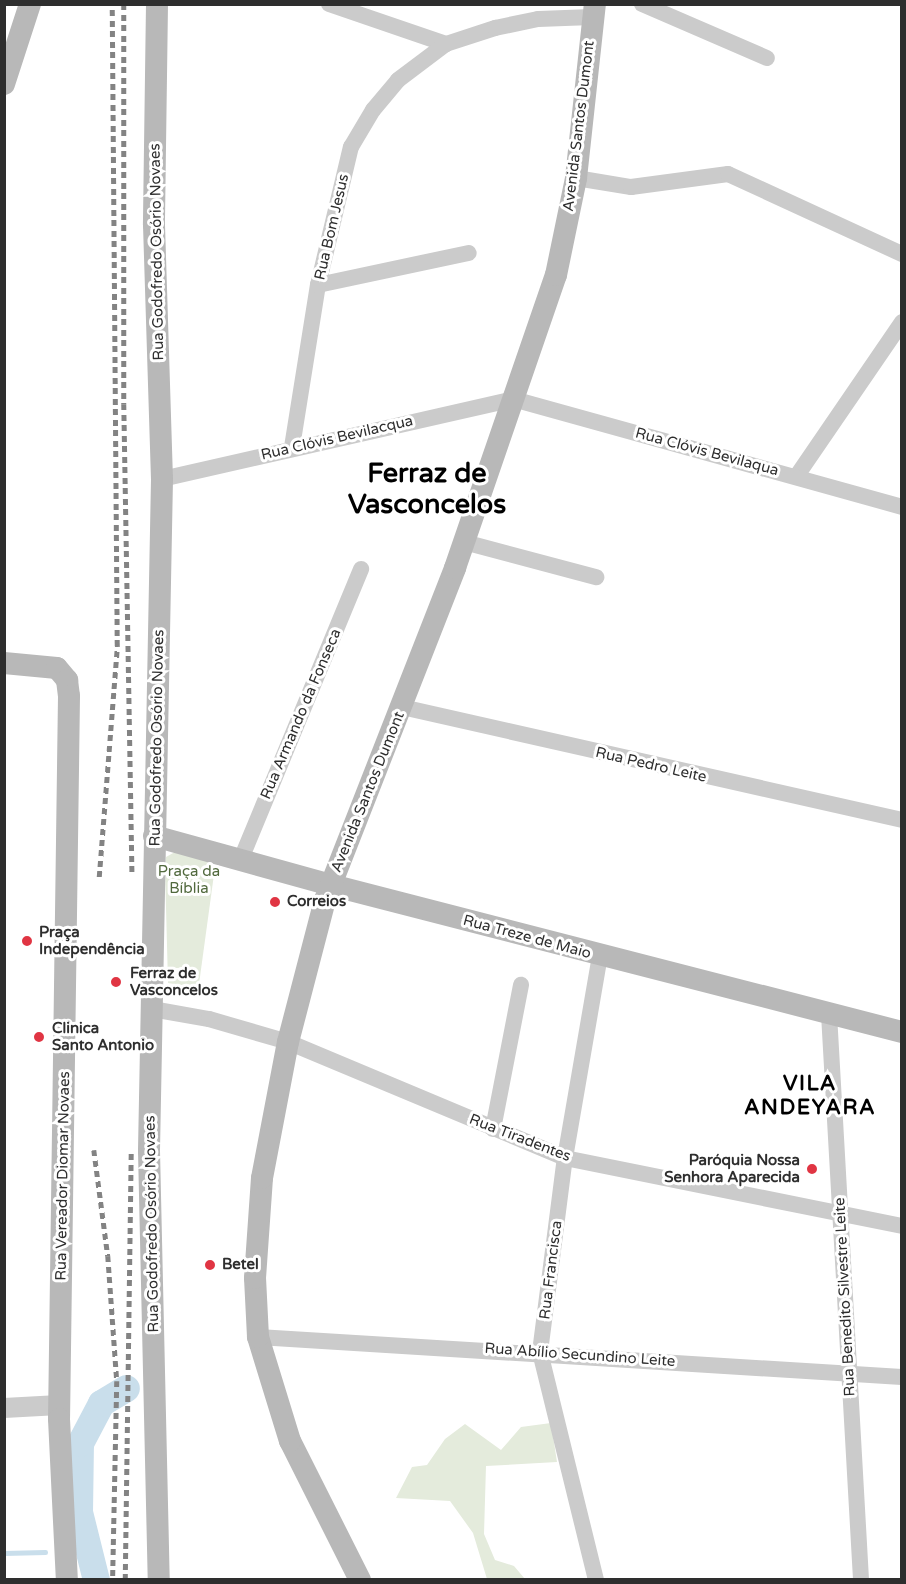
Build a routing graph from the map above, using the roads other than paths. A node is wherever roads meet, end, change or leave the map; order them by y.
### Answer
1 (30, 4) edge
2 (157, 4) edge
3 (329, 4) edge
4 (642, 4) edge
5 (594, 11) edge
6 (446, 44) junction
7 (767, 58) dead end
8 (4, 84) edge
9 (576, 178) junction
10 (469, 254) dead end
11 (902, 254) edge
12 (318, 285) junction
13 (902, 322) edge
14 (513, 399) junction
15 (292, 447) junction
16 (796, 477) junction
17 (162, 480) junction
18 (902, 507) edge
19 (464, 543) junction
20 (361, 568) dead end
21 (596, 577) dead end
22 (4, 663) edge
23 (402, 707) junction
24 (902, 820) edge
25 (154, 836) junction
26 (241, 858) junction
27 (331, 885) junction
28 (600, 956) junction
29 (521, 986) dead end
30 (152, 1009) junction
31 (829, 1014) junction
32 (902, 1032) edge
33 (288, 1042) junction
34 (493, 1129) junction
35 (565, 1158) junction
36 (841, 1215) junction
37 (902, 1226) edge
38 (258, 1336) junction
39 (540, 1352) junction
40 (849, 1374) junction
41 (902, 1377) edge
42 (59, 1405) junction
43 (4, 1408) edge
44 (66, 1580) edge
45 (159, 1580) edge
46 (360, 1580) edge
47 (596, 1580) edge
48 (861, 1580) edge

1 - 8 main road
2 - 17 main road, Rua Godofredo Osório Novaes
3 - 6 street
4 - 7 street
5 - 6 street, Rua Bom Jesus
5 - 9 main road, Avenida Santos Dumont
6 - 12 street, Rua Bom Jesus
9 - 11 street
9 - 14 main road, Avenida Santos Dumont
10 - 12 street
12 - 15 street, Rua Bom Jesus
13 - 16 street
14 - 15 street, Rua Clóvis Bevilacqua
14 - 16 street, Rua Clóvis Bevilaqua
14 - 19 main road, Avenida Santos Dumont
15 - 17 street, Rua Clóvis Bevilacqua
16 - 18 street, Rua Clóvis Bevilaqua
17 - 25 main road, Rua Godofredo Osório Novaes
19 - 21 street
19 - 23 main road, Avenida Santos Dumont
20 - 26 street, Rua Armando da Fonseca
22 - 42 main road, Rua Vereador Diomar Novaes
23 - 24 street, Rua Pedro Leite
23 - 27 main road, Avenida Santos Dumont
25 - 26 main road, Rua Treze de Maio
25 - 30 main road, Rua Godofredo Osório Novaes
26 - 27 main road, Rua Treze de Maio
27 - 28 main road, Rua Treze de Maio
27 - 33 main road, Avenida Santos Dumont
28 - 31 main road, Rua Treze de Maio
28 - 35 street, Rua Francisca
29 - 34 street
30 - 33 street, Rua Tiradentes
30 - 45 main road, Rua Godofredo Osório Novaes
31 - 32 main road, Rua Treze de Maio
31 - 36 street, Rua Benedito Silvestre Leite
33 - 34 street, Rua Tiradentes
33 - 38 main road, Avenida Santos Dumont
34 - 35 street, Rua Tiradentes
35 - 36 street, Rua Tiradentes
35 - 39 street, Rua Francisca
36 - 37 street, Rua Tiradentes
36 - 40 street, Rua Benedito Silvestre Leite
38 - 39 street, Rua Abílio Secundino Leite
38 - 46 main road, Avenida Santos Dumont
39 - 40 street, Rua Abílio Secundino Leite
39 - 47 street, Rua Francisca
40 - 41 street, Rua Abílio Secundino Leite
40 - 48 street, Rua Benedito Silvestre Leite
42 - 43 street
42 - 44 main road, Rua Vereador Diomar Novaes

